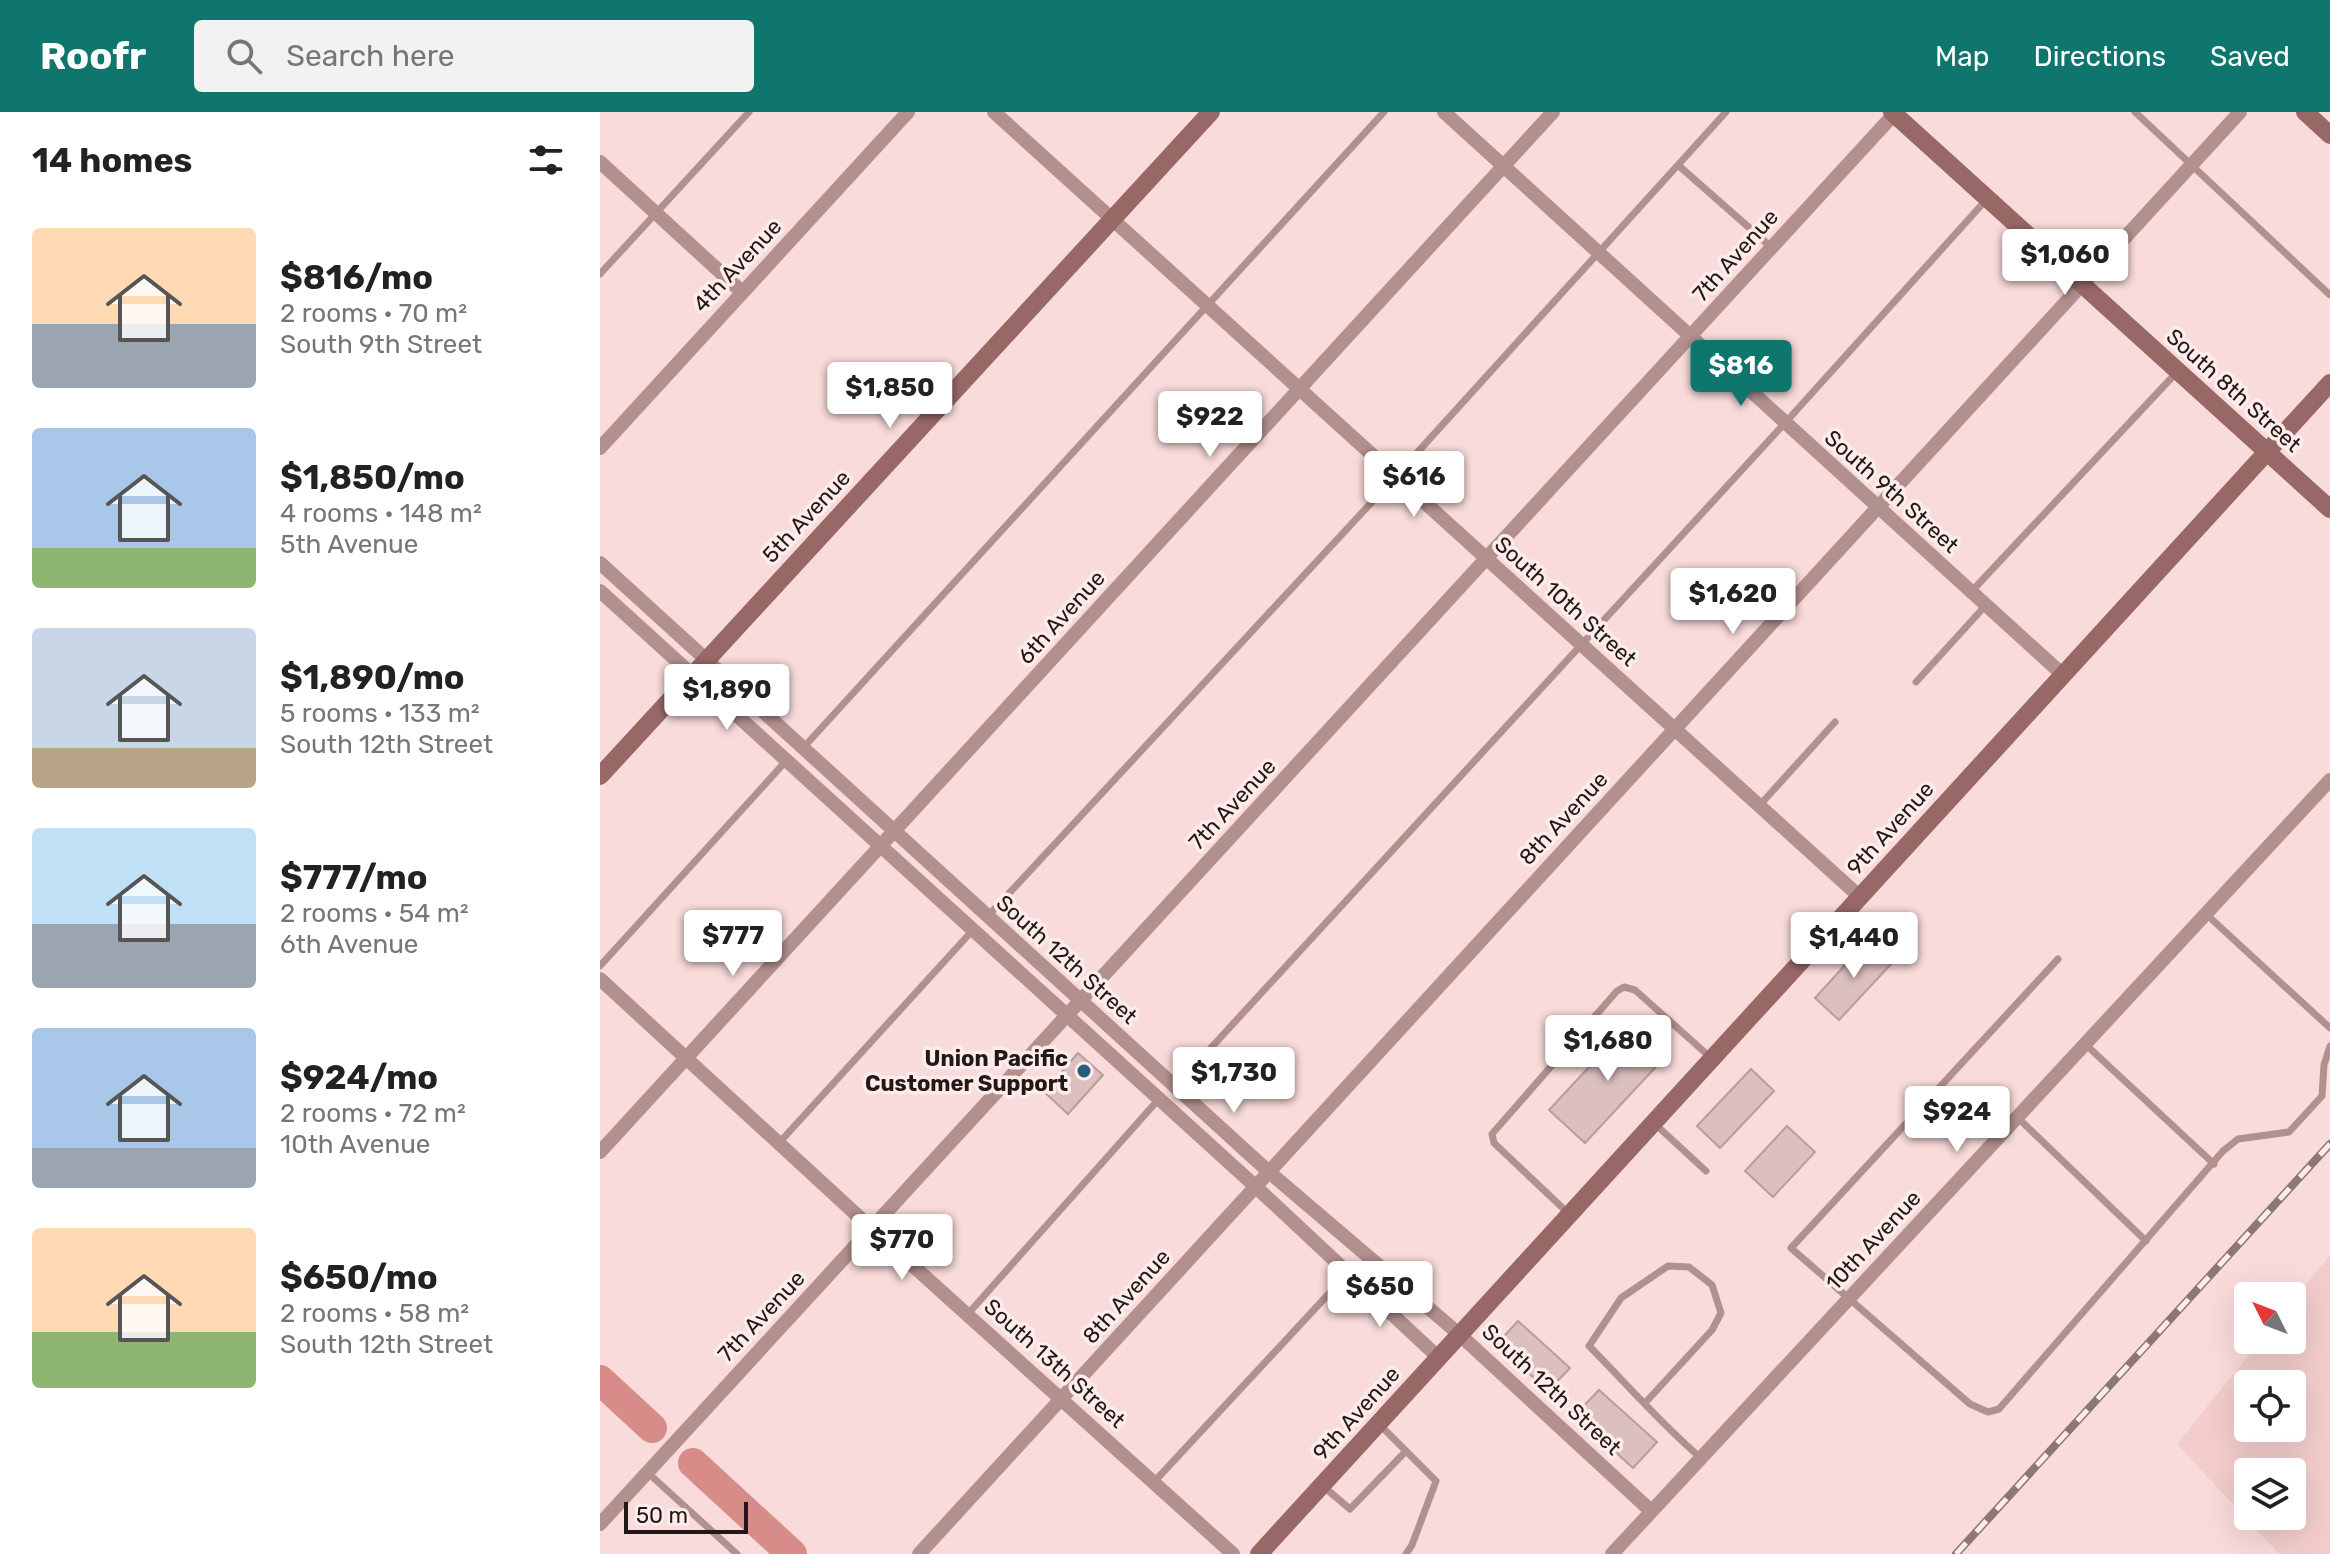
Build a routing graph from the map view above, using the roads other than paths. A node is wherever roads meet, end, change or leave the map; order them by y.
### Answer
1 (749, 112) edge
2 (908, 112) edge
3 (994, 112) edge
4 (1211, 112) edge
5 (1384, 112) edge
6 (1444, 112) edge
7 (1553, 112) edge
8 (1726, 112) edge
9 (2135, 112) edge
10 (2240, 112) edge
11 (2305, 112) edge
12 (1894, 113) edge
13 (2330, 135) edge
14 (600, 162) edge
15 (2192, 164) junction
16 (1678, 165) junction
17 (1504, 166) junction
18 (1988, 198) junction
19 (655, 212) junction
20 (1112, 220) junction
21 (1771, 247) junction
22 (1598, 253) junction
23 (600, 274) edge
24 (2082, 284) junction
25 (742, 292) junction
26 (2330, 295) edge
27 (1208, 305) junction
28 (1690, 336) junction
29 (2177, 371) junction
30 (2330, 383) edge
31 (1300, 389) junction
32 (1785, 423) junction
33 (600, 448) edge
34 (2267, 452) junction
35 (1396, 476) junction
36 (1878, 507) junction
37 (2330, 509) edge
38 (1487, 559) junction
39 (600, 563) edge
40 (600, 591) edge
41 (1971, 592) junction
42 (1986, 605) junction
43 (1581, 644) junction
44 (706, 659) junction
45 (692, 675) junction
46 (2063, 675) junction
47 (1916, 682) dead end
48 (1835, 722) dead end
49 (1674, 729) junction
50 (803, 748) junction
51 (787, 760) junction
52 (600, 776) edge
53 (2329, 783) edge
54 (1759, 806) junction
55 (894, 831) junction
56 (880, 846) junction
57 (1860, 897) junction
58 (2206, 914) junction
59 (988, 916) junction
60 (972, 931) junction
61 (2058, 959) dead end
62 (600, 966) edge
63 (600, 979) edge
64 (1081, 1001) junction
65 (1066, 1017) junction
66 (2330, 1028) edge
67 (2085, 1044) junction
68 (2330, 1046) edge
69 (686, 1057) junction
70 (1712, 1059) junction
71 (1175, 1087) junction
72 (1158, 1100) junction
73 (2017, 1117) junction
74 (1653, 1123) junction
75 (779, 1143) junction
76 (600, 1152) edge
77 (2214, 1164) junction
78 (1268, 1171) junction
79 (1706, 1171) dead end
80 (1255, 1186) junction
81 (1569, 1214) junction
82 (871, 1228) junction
83 (2146, 1241) junction
84 (1348, 1273) junction
85 (1847, 1300) junction
86 (967, 1315) junction
87 (1459, 1334) junction
88 (1439, 1358) junction
89 (1062, 1398) junction
90 (1645, 1403) junction
91 (1379, 1423) junction
92 (1406, 1451) junction
93 (1701, 1458) junction
94 (647, 1472) junction
95 (1154, 1482) junction
96 (1322, 1485) junction
97 (1651, 1511) junction
98 (600, 1524) edge
99 (737, 1554) edge
100 (919, 1554) edge
101 (1233, 1554) edge
102 (1259, 1554) edge
103 (1406, 1554) edge
104 (1612, 1554) edge

1 - 19 lane
2 - 25 street, 4th Avenue
3 - 20 street, South 10th Street
4 - 20 main road, 5th Avenue
5 - 27 lane
6 - 17 street, South 9th Street
7 - 17 street, 6th Avenue
8 - 16 lane
9 - 15 lane
10 - 15 street, 8th Avenue
11 - 13 main road
12 - 18 main road, South 8th Street
12 - 21 street, 7th Avenue
14 - 19 street
15 - 24 street, 8th Avenue
15 - 26 lane
16 - 21 lane
16 - 22 lane
17 - 22 street, South 9th Street
17 - 31 street, 6th Avenue
18 - 24 main road, South 8th Street
18 - 32 lane
19 - 23 lane
19 - 25 street
20 - 27 street, South 10th Street
20 - 44 main road, 5th Avenue
21 - 28 street, 7th Avenue
22 - 28 street, South 9th Street
22 - 35 lane
24 - 29 main road, South 8th Street
24 - 36 street, 8th Avenue
25 - 33 street, 4th Avenue
27 - 31 street, South 10th Street
27 - 50 lane
28 - 32 street, South 9th Street
28 - 38 street, 7th Avenue
29 - 34 main road, South 8th Street
29 - 41 lane
30 - 34 main road, 9th Avenue
31 - 35 street, South 10th Street
31 - 55 street, 6th Avenue
32 - 36 street, South 9th Street
32 - 43 lane
34 - 37 main road, South 8th Street
34 - 46 main road, 9th Avenue
35 - 38 street, South 10th Street
35 - 59 lane
36 - 41 street, South 9th Street
36 - 49 street, 8th Avenue
38 - 43 street, South 10th Street
38 - 64 street, 7th Avenue
39 - 44 street, South 12th Street
40 - 45 street
41 - 42 street, South 9th Street
42 - 46 street, South 9th Street
42 - 47 lane
43 - 49 street, South 10th Street
43 - 71 lane
44 - 45 main road, 5th Avenue
44 - 50 street, South 12th Street
45 - 51 street
45 - 52 main road, 5th Avenue
46 - 57 main road, 9th Avenue
48 - 54 lane
49 - 54 street, South 10th Street
49 - 78 street, 8th Avenue
50 - 55 street, South 12th Street
51 - 56 street
51 - 62 lane
53 - 58 street, 10th Avenue
54 - 57 street, South 10th Street
55 - 56 street, 6th Avenue
55 - 59 street, South 12th Street
56 - 60 street
56 - 69 street, 6th Avenue
57 - 70 main road, 9th Avenue
58 - 66 lane
58 - 67 street, 10th Avenue
59 - 64 street, South 12th Street
60 - 65 street
60 - 75 lane
61 - 85 lane
63 - 69 street, South 13th Street
64 - 65 street, 7th Avenue
64 - 71 street, South 12th Street
65 - 72 street
65 - 82 street, 7th Avenue
67 - 73 street, 10th Avenue
67 - 77 lane
68 - 77 lane
69 - 75 street, South 13th Street
69 - 76 street, 6th Avenue
70 - 74 main road, 9th Avenue
70 - 81 lane
71 - 78 street, South 12th Street
72 - 80 street
72 - 86 lane
73 - 83 lane
73 - 85 street, 10th Avenue
74 - 79 lane
74 - 81 main road, 9th Avenue
75 - 82 street, South 13th Street
77 - 83 lane
78 - 80 street, 8th Avenue
78 - 87 street, South 12th Street
80 - 84 street
80 - 89 street, 8th Avenue
81 - 87 main road, 9th Avenue
82 - 86 street, South 13th Street
82 - 94 street, 7th Avenue
83 - 85 lane
84 - 88 street
84 - 95 lane
85 - 93 street, 10th Avenue
86 - 89 street, South 13th Street
87 - 88 main road, 9th Avenue
87 - 97 street, South 12th Street
88 - 91 main road, 9th Avenue
89 - 95 street, South 13th Street
89 - 100 street, 8th Avenue
90 - 90 lane
90 - 93 lane
91 - 92 lane
91 - 96 main road, 9th Avenue
92 - 96 lane
92 - 103 lane
93 - 97 street, 10th Avenue
94 - 98 street, 7th Avenue
94 - 99 lane
95 - 101 street, South 13th Street
96 - 102 main road, 9th Avenue
97 - 104 street, 10th Avenue

